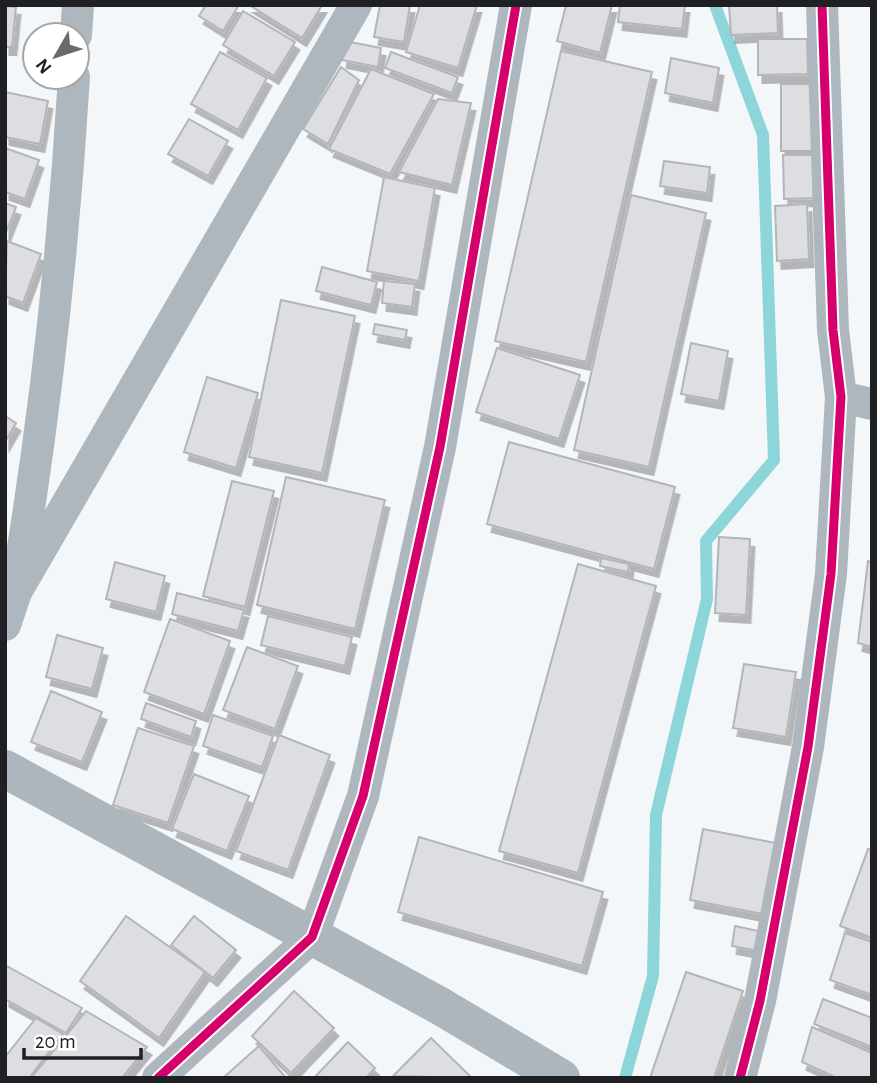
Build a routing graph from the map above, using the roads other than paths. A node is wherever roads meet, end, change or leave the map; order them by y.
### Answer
1 (356, 5) edge
2 (516, 5) edge
3 (822, 5) edge
4 (73, 91) edge
5 (841, 397) junction
6 (872, 404) edge
7 (16, 592) junction
8 (5, 625) edge
9 (5, 769) edge
10 (312, 937) junction
11 (158, 1078) edge
12 (561, 1078) edge
13 (740, 1078) edge

1 - 7 street
2 - 10 street
3 - 5 street
4 - 7 street
5 - 6 street
5 - 13 street
7 - 8 street
9 - 10 street
10 - 11 street
10 - 12 street

